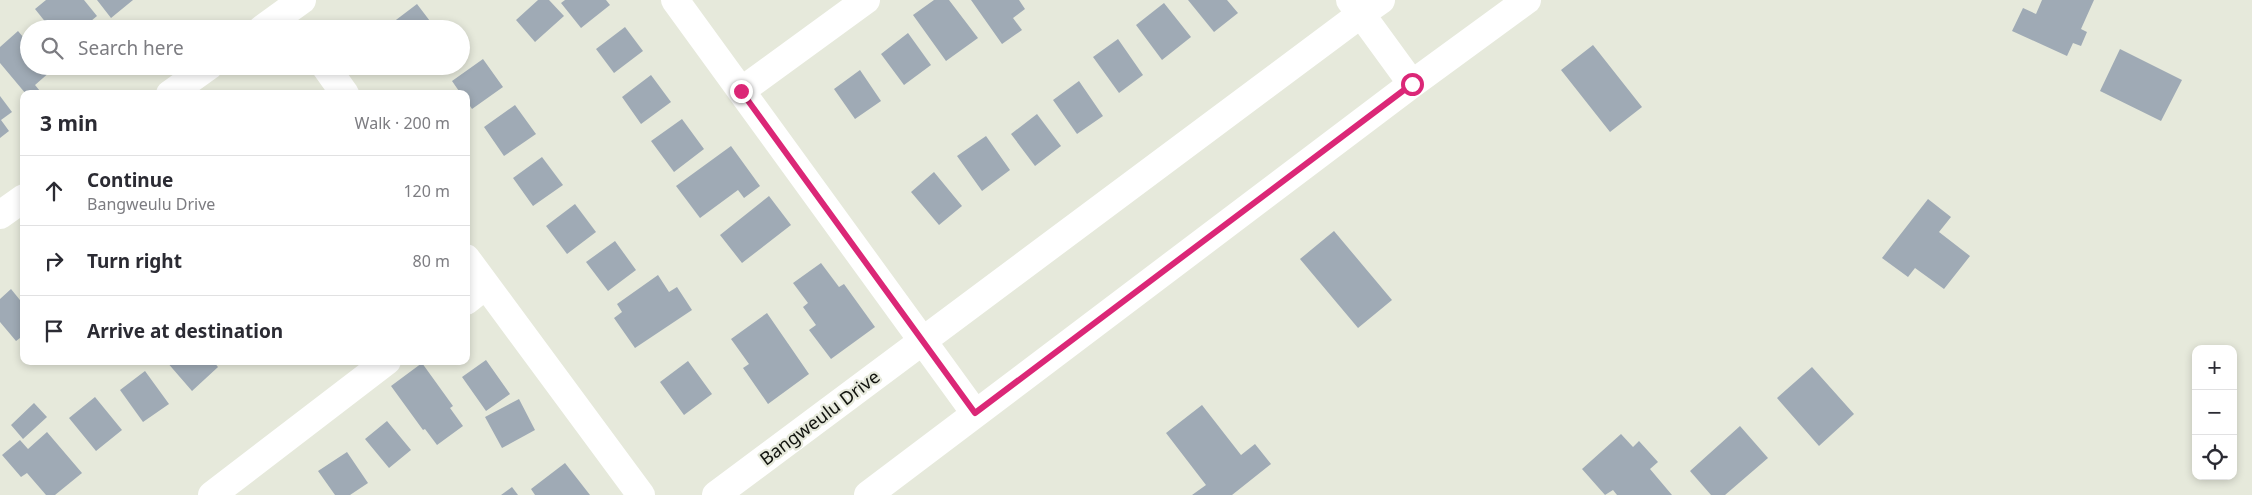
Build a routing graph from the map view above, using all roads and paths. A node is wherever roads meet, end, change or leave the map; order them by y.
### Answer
1 (675, 0) edge
2 (866, 0) edge
3 (1527, 0) edge
4 (1364, 5) edge
5 (295, 14) edge
6 (282, 20) edge
7 (196, 75) edge
8 (331, 75) edge
9 (1412, 84) junction
10 (176, 90) edge
11 (342, 90) edge
12 (741, 91) junction
13 (20, 201) edge
14 (0, 214) edge
15 (470, 272) edge
16 (476, 293) edge
17 (924, 342) junction
18 (382, 365) edge
19 (975, 413) junction
20 (212, 495) edge
21 (641, 495) edge
22 (716, 495) edge
23 (868, 495) edge

1 - 12 street
2 - 12 street
3 - 9 street
4 - 9 street
4 - 17 street, Bangweulu Drive
5 - 6 street
7 - 10 street
8 - 11 street
9 - 19 street
12 - 17 street
13 - 14 street
15 - 16 street
16 - 21 street
17 - 19 street
17 - 22 street, Bangweulu Drive
18 - 20 street
19 - 23 street

